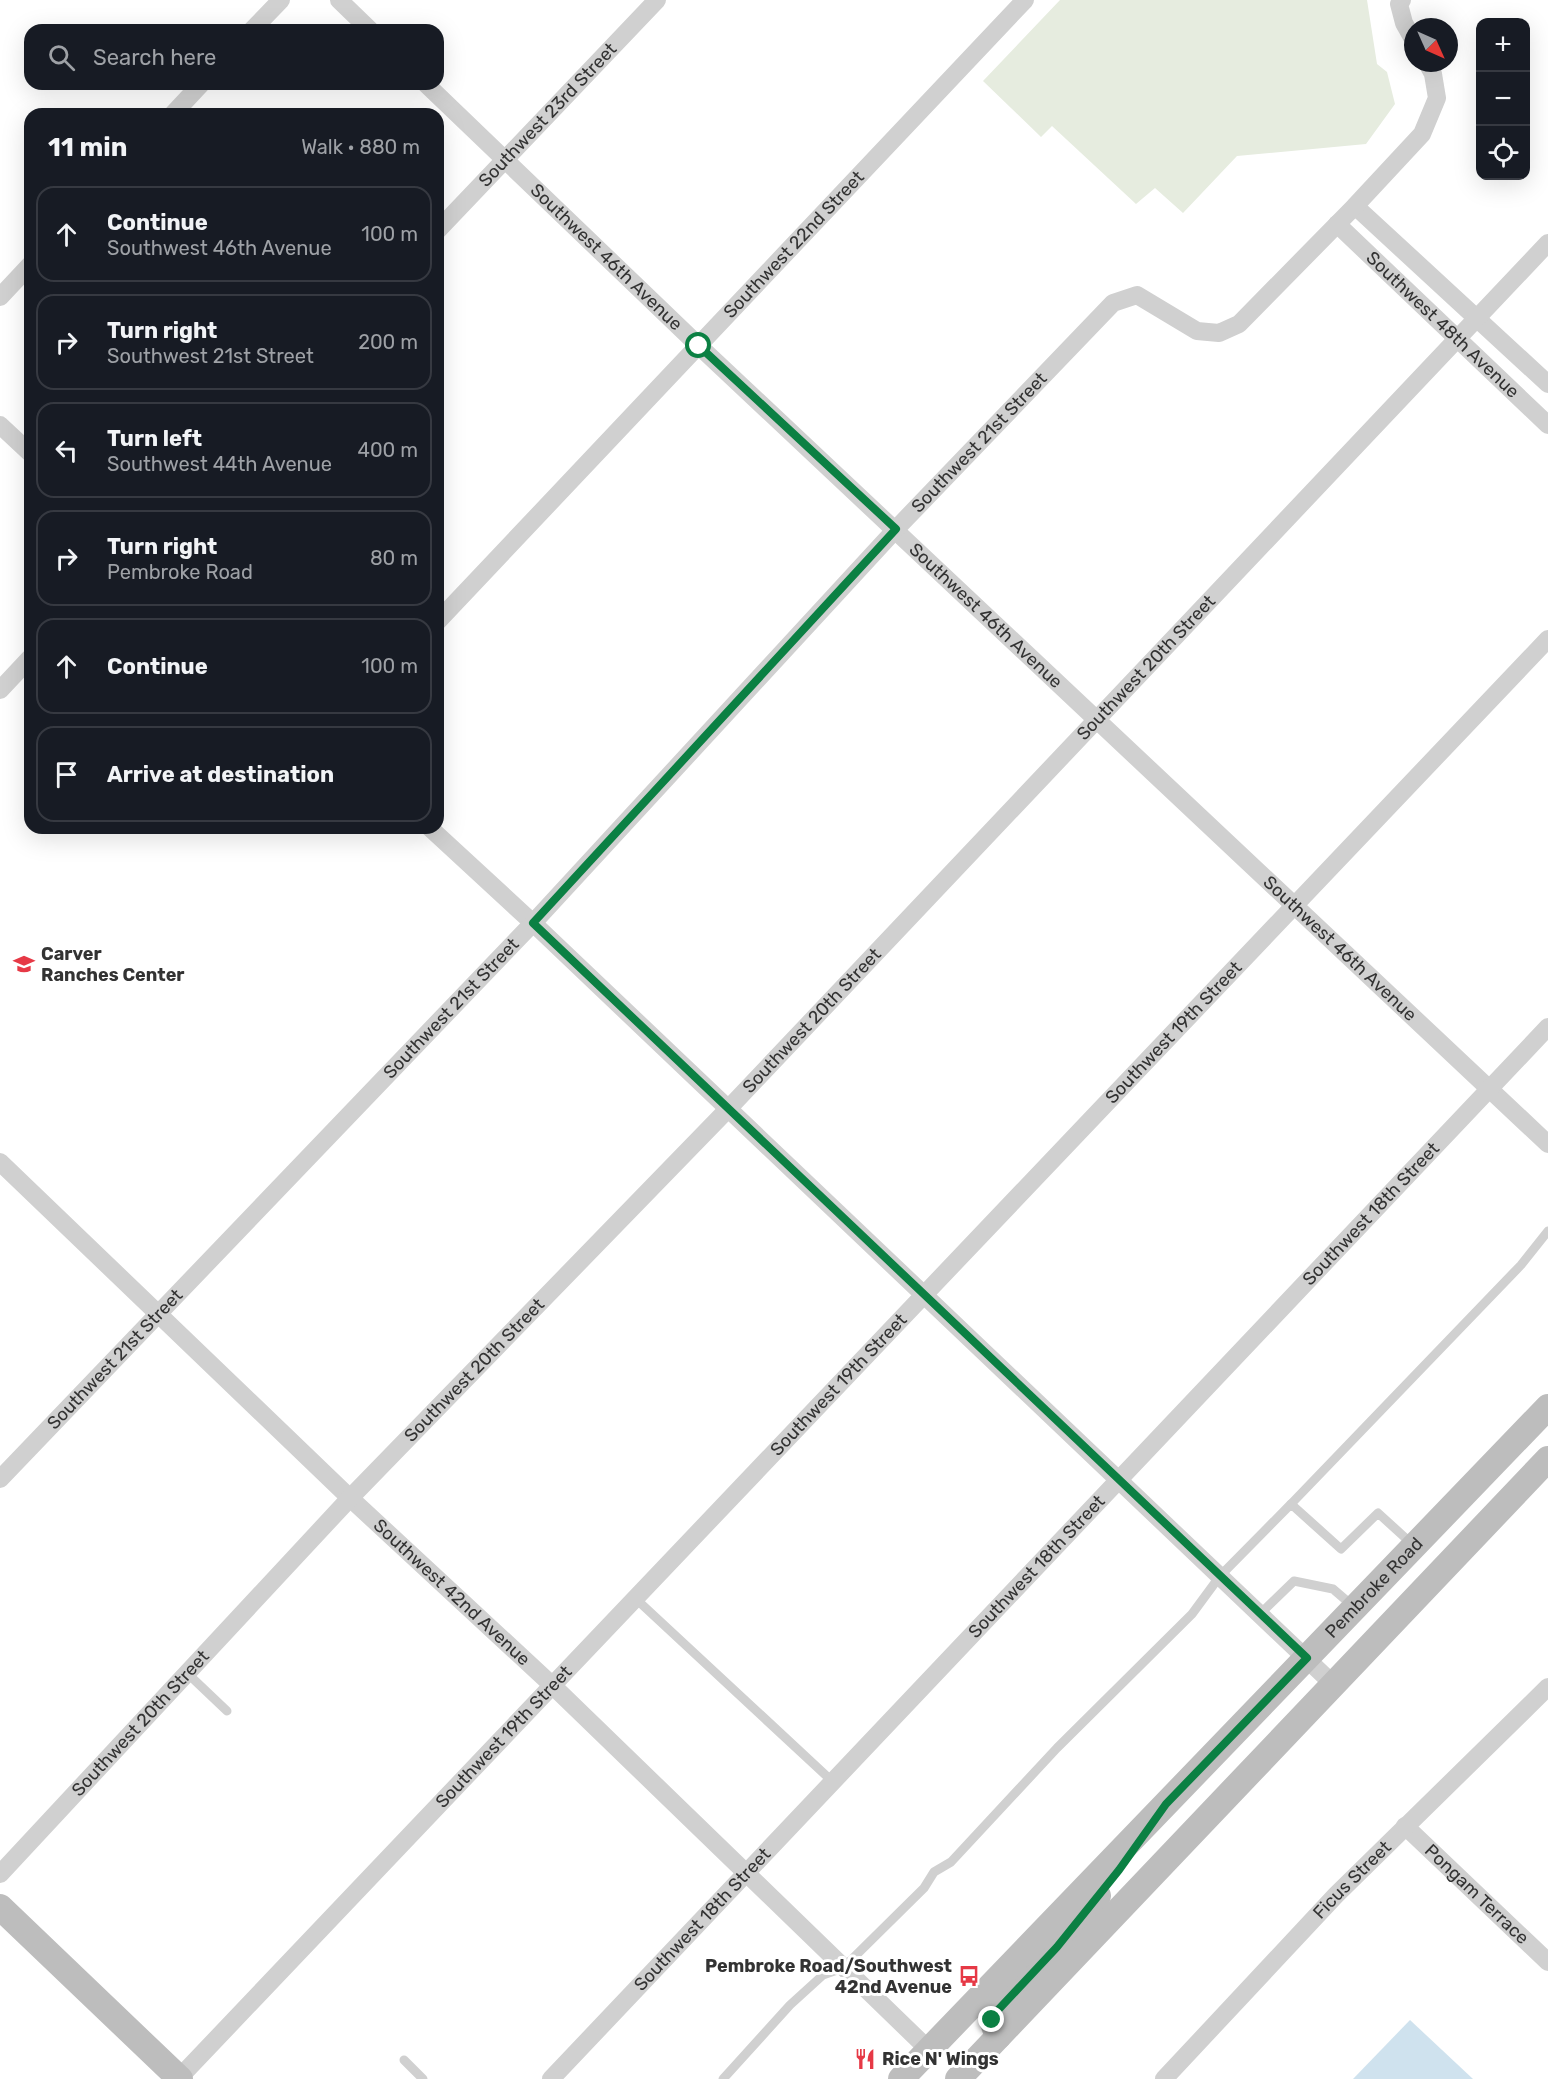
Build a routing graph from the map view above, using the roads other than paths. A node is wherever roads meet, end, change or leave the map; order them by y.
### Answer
1 (280, 0) edge
2 (339, 0) edge
3 (657, 0) edge
4 (1025, 0) edge
5 (1402, 0) edge
6 (1404, 23) edge
7 (258, 24) edge
8 (364, 24) edge
9 (1432, 72) edge
10 (195, 90) edge
11 (432, 90) edge
12 (179, 108) edge
13 (505, 160) junction
14 (1355, 206) junction
15 (444, 224) edge
16 (1337, 224) junction
17 (1548, 243) edge
18 (24, 271) edge
19 (0, 297) edge
20 (1478, 317) junction
21 (1457, 339) junction
22 (699, 346) junction
23 (1548, 384) edge
24 (1548, 424) edge
25 (0, 425) edge
26 (24, 447) edge
27 (896, 529) junction
28 (444, 615) edge
29 (1548, 639) edge
30 (24, 664) edge
31 (0, 690) edge
32 (1096, 719) junction
33 (437, 834) edge
34 (1294, 903) junction
35 (533, 923) junction
36 (1548, 1028) edge
37 (1489, 1089) junction
38 (729, 1108) junction
39 (1548, 1144) edge
40 (0, 1162) edge
41 (1548, 1232) edge
42 (925, 1295) junction
43 (160, 1313) junction
44 (1548, 1407) edge
45 (1544, 1462) edge
46 (0, 1479) edge
47 (1118, 1480) junction
48 (350, 1498) junction
49 (1291, 1504) junction
50 (1414, 1546) junction
51 (1220, 1576) junction
52 (636, 1599) junction
53 (1355, 1608) junction
54 (1260, 1614) junction
55 (1307, 1658) junction
56 (187, 1674) junction
57 (1333, 1684) junction
58 (553, 1686) junction
59 (1548, 1687) edge
60 (227, 1711) dead end
61 (832, 1781) junction
62 (1166, 1804) junction
63 (1405, 1826) junction
64 (745, 1873) junction
65 (0, 1874) edge
66 (0, 1907) edge
67 (1548, 1962) edge
68 (843, 1968) junction
69 (998, 2037) junction
70 (929, 2050) junction
71 (405, 2060) dead end
72 (180, 2078) edge
73 (423, 2079) edge
74 (551, 2079) edge
75 (723, 2079) edge
76 (901, 2079) edge
77 (923, 2079) edge
78 (958, 2079) edge
79 (1164, 2079) edge

1 - 7 street
2 - 8 street
3 - 13 street, Southwest 23rd Street
4 - 22 street, Southwest 22nd Street
5 - 6 street
9 - 14 street
10 - 12 street
11 - 13 street, Southwest 46th Avenue
13 - 15 street, Southwest 23rd Street
13 - 22 street, Southwest 46th Avenue
14 - 16 street
14 - 20 street, Southwest 48th Avenue
16 - 21 street, Southwest 48th Avenue
16 - 27 street, Southwest 21st Street
17 - 20 street, Southwest 20th Street
18 - 19 street
20 - 21 street, Southwest 20th Street
20 - 23 street, Southwest 48th Avenue
21 - 24 street, Southwest 48th Avenue
21 - 32 street, Southwest 20th Street
22 - 27 street, Southwest 46th Avenue
22 - 28 street, Southwest 22nd Street
25 - 26 street
27 - 32 street, Southwest 46th Avenue
27 - 35 street, Southwest 21st Street
29 - 34 street, Southwest 19th Street
30 - 31 street
32 - 34 street, Southwest 46th Avenue
32 - 38 street, Southwest 20th Street
33 - 35 street
34 - 37 street, Southwest 46th Avenue
34 - 42 street, Southwest 19th Street
35 - 38 street
35 - 43 street, Southwest 21st Street
36 - 37 street, Southwest 18th Street
37 - 39 street, Southwest 46th Avenue
37 - 47 street, Southwest 18th Street
38 - 42 street
38 - 48 street, Southwest 20th Street
40 - 43 street, Southwest 42nd Avenue
41 - 49 lane
42 - 47 street
42 - 52 street, Southwest 19th Street
43 - 46 street, Southwest 21st Street
43 - 48 street, Southwest 42nd Avenue
44 - 50 main road, Pembroke Road
45 - 57 main road, Pembroke Road
47 - 51 street
47 - 61 street, Southwest 18th Street
48 - 56 street, Southwest 20th Street
48 - 58 street, Southwest 42nd Avenue
49 - 50 lane
49 - 51 lane
50 - 53 main road, Pembroke Road
51 - 54 street
51 - 68 lane
52 - 58 street, Southwest 19th Street
52 - 61 lane
53 - 54 lane
53 - 55 main road, Pembroke Road
54 - 55 street
55 - 57 street
55 - 62 main road, Pembroke Road
56 - 60 lane
56 - 65 street, Southwest 20th Street
57 - 69 main road, Pembroke Road
58 - 64 street, Southwest 42nd Avenue
58 - 72 street, Southwest 19th Street
59 - 63 street, Ficus Street
61 - 64 street, Southwest 18th Street
62 - 69 main road
62 - 70 main road, Pembroke Road
63 - 67 street, Pongam Terrace
63 - 79 street, Ficus Street
64 - 68 street, Southwest 42nd Avenue
64 - 74 street, Southwest 18th Street
66 - 72 main road
68 - 70 street, Southwest 42nd Avenue
68 - 75 lane
69 - 78 main road, Pembroke Road
70 - 76 main road, Pembroke Road
70 - 77 main road
71 - 73 lane

